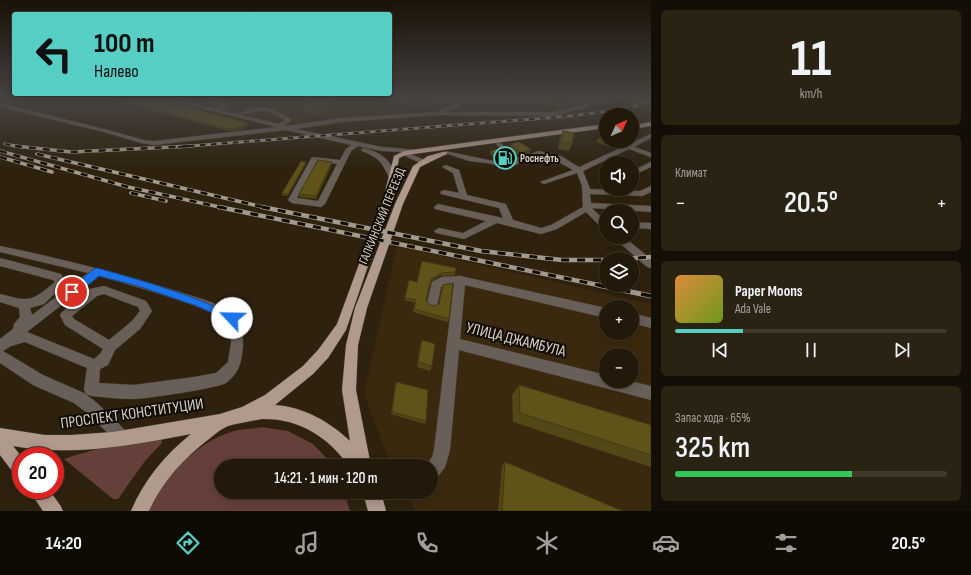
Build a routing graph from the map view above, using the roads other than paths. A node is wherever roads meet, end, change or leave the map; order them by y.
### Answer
1 (66, 122) edge
2 (261, 122) edge
3 (286, 122) edge
4 (329, 122) edge
5 (650, 122) edge
6 (639, 123) edge
7 (639, 125) edge
8 (279, 126) junction
9 (599, 127) edge
10 (287, 128) junction
11 (599, 131) edge
12 (651, 136) edge
13 (639, 142) edge
14 (499, 144) junction
15 (355, 145) junction
16 (627, 148) edge
17 (632, 148) edge
18 (391, 150) junction
19 (447, 152) junction
20 (404, 153) junction
21 (651, 155) edge
22 (422, 156) junction
23 (342, 162) junction
24 (519, 162) junction
25 (651, 164) edge
26 (446, 168) dead end
27 (579, 170) junction
28 (639, 170) edge
29 (392, 175) junction
30 (544, 182) dead end
31 (651, 188) edge
32 (599, 190) edge
33 (586, 191) junction
34 (444, 192) dead end
35 (639, 194) edge
36 (464, 197) junction
37 (438, 207) dead end
38 (586, 207) junction
39 (651, 209) edge
40 (599, 219) edge
41 (495, 220) junction
42 (509, 222) junction
43 (639, 225) edge
44 (651, 226) edge
45 (439, 231) dead end
46 (627, 244) edge
47 (0, 249) edge
48 (0, 262) edge
49 (651, 264) edge
50 (97, 272) junction
51 (460, 280) junction
52 (48, 295) junction
53 (0, 298) edge
54 (61, 301) junction
55 (433, 304) edge
56 (24, 305) junction
57 (599, 311) edge
58 (639, 320) edge
59 (651, 323) edge
60 (454, 343) junction
61 (4, 344) edge
62 (110, 347) junction
63 (0, 356) edge
64 (94, 365) junction
65 (651, 393) edge
66 (241, 416) junction
67 (222, 421) junction
68 (0, 436) edge
69 (122, 437) junction
70 (0, 442) edge
71 (12, 457) edge
72 (355, 459) edge
73 (362, 459) edge
74 (438, 462) edge
75 (45, 499) edge
76 (374, 499) edge
77 (377, 510) edge
78 (54, 511) edge
79 (140, 511) edge

1 - 10 street
2 - 8 street
3 - 8 street
4 - 10 street
5 - 6 main road
5 - 7 main road
8 - 10 street
9 - 22 main road
10 - 15 street
11 - 14 main road, ГАЛКИНСКИЙ ПЕРЕЕЗД
12 - 13 street
14 - 19 main road, ГАЛКИНСКИЙ ПЕРЕЕЗД
14 - 24 street
15 - 18 street
15 - 23 street
15 - 29 street
16 - 27 street
17 - 21 street
18 - 20 street
18 - 22 street
19 - 22 main road, ГАЛКИНСКИЙ ПЕРЕЕЗД
19 - 24 street
20 - 22 street
20 - 29 main road, ГАЛКИНСКИЙ ПЕРЕЕЗД
22 - 73 main road, ГАЛКИНСКИЙ ПЕРЕЕЗД
23 - 23 street
24 - 27 street
25 - 28 street
26 - 36 street
27 - 30 street
27 - 33 street
29 - 66 main road
31 - 35 street
32 - 33 street
33 - 38 street
34 - 36 street
36 - 42 street
37 - 41 street
38 - 39 street
38 - 40 street
38 - 42 street
41 - 42 street
41 - 45 street
43 - 44 street
46 - 49 street
47 - 50 street
48 - 52 street
50 - 54 street
50 - 64 street
51 - 55 street
51 - 57 street
51 - 60 street
52 - 54 street
52 - 56 street
53 - 56 street
54 - 61 street
56 - 61 street
58 - 59 street
60 - 65 street, УЛИЦА ДЖАМБУЛА
60 - 74 street, УЛИЦА ДЖАМБУЛА
61 - 64 street
62 - 62 street
62 - 64 street
63 - 69 street
66 - 67 main road
66 - 72 main road
67 - 69 main road, ПРОСПЕКТ КОНСТИТУЦИИ
67 - 79 main road
68 - 69 main road, ПРОСПЕКТ КОНСТИТУЦИИ
70 - 71 main road
75 - 78 main road
76 - 77 main road

